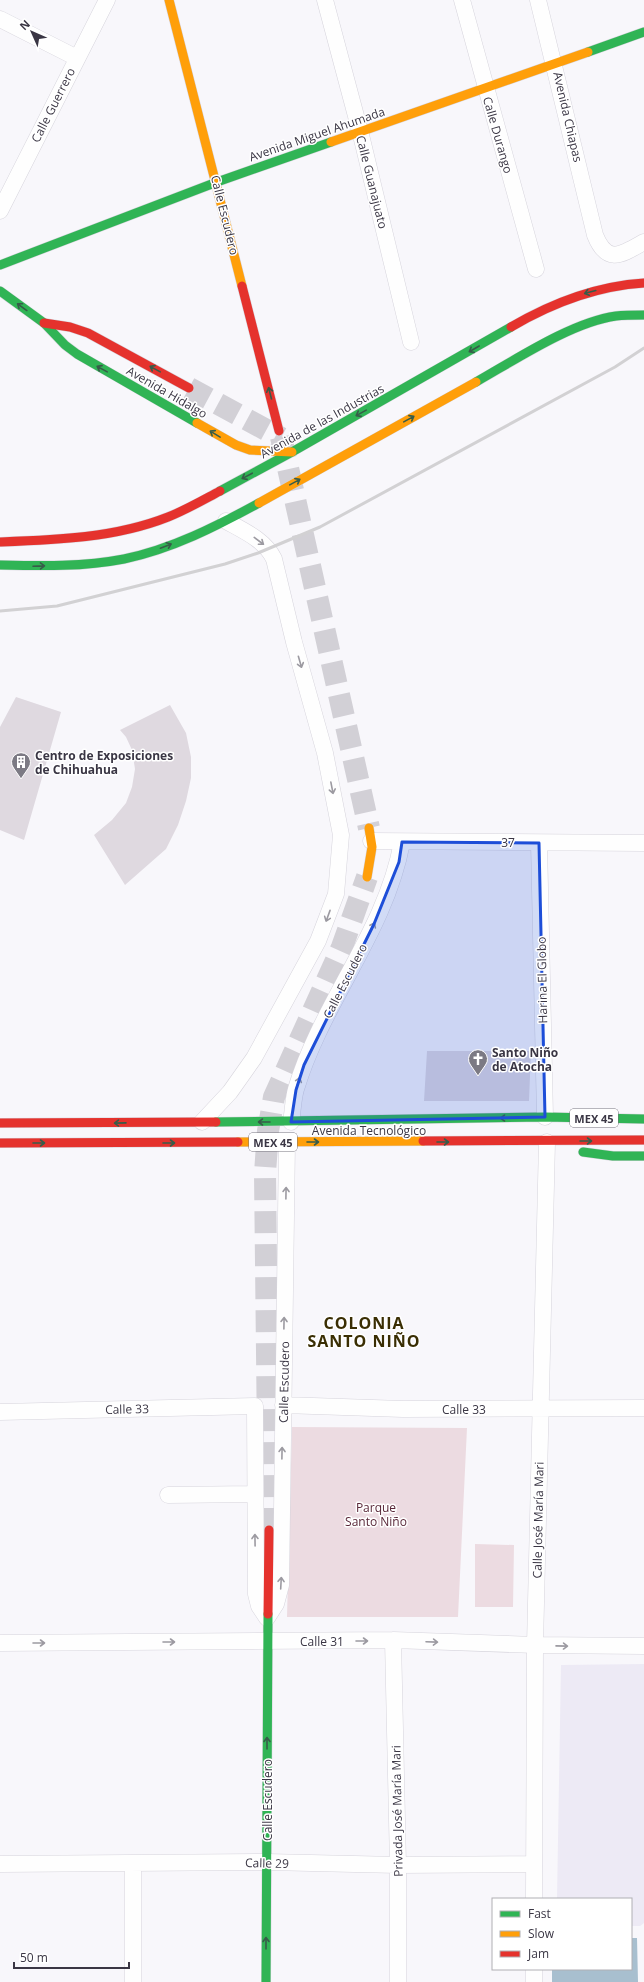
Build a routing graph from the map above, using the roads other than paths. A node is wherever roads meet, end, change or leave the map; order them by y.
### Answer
1 (107, 0) edge
2 (169, 0) edge
3 (325, 0) edge
4 (462, 0) edge
5 (538, 0) edge
6 (0, 19) edge
7 (644, 32) edge
8 (77, 58) junction
9 (555, 63) junction
10 (485, 89) junction
11 (360, 131) junction
12 (217, 182) junction
13 (0, 211) edge
14 (644, 242) edge
15 (0, 265) edge
16 (536, 269) dead end
17 (644, 283) edge
18 (0, 291) edge
19 (644, 316) edge
20 (44, 323) junction
21 (412, 342) dead end
22 (189, 388) tunnel mouth
23 (279, 431) tunnel mouth
24 (292, 452) junction
25 (226, 521) junction
26 (0, 542) edge
27 (0, 565) edge
28 (370, 834) joint
29 (402, 842) junction
30 (539, 842) junction
31 (644, 843) edge
32 (367, 877) tunnel mouth
33 (580, 1108) dead end
34 (545, 1117) junction
35 (561, 1118) junction
36 (644, 1119) edge
37 (202, 1122) junction
38 (291, 1122) junction
39 (0, 1123) edge
40 (644, 1140) edge
41 (552, 1141) junction
42 (287, 1142) junction
43 (0, 1143) edge
44 (644, 1156) edge
45 (283, 1405) junction
46 (644, 1408) edge
47 (541, 1410) junction
48 (0, 1412) edge
49 (254, 1494) junction
50 (168, 1495) dead end
51 (268, 1530) tunnel mouth
52 (267, 1618) junction
53 (393, 1640) junction
54 (266, 1641) junction
55 (0, 1643) edge
56 (535, 1645) junction
57 (644, 1646) edge
58 (267, 1862) junction
59 (133, 1863) junction
60 (0, 1864) edge
61 (533, 1864) junction
62 (398, 1865) junction
63 (534, 1898) edge
64 (534, 1970) edge
65 (133, 1982) edge
66 (266, 1982) edge
67 (398, 1982) edge
68 (534, 1982) edge

1 - 8 street, Calle Guerrero
2 - 12 main road, Calle Escudero
3 - 11 street, Calle Guanajuato
4 - 10 street, Calle Durango
5 - 9 street, Avenida Chiapas
6 - 8 street
7 - 9 main road, Avenida Miguel Ahumada
8 - 13 street, Calle Guerrero
9 - 10 main road, Avenida Miguel Ahumada
9 - 14 street, Avenida Chiapas
10 - 11 main road, Avenida Miguel Ahumada
10 - 16 street, Calle Durango
11 - 12 main road, Avenida Miguel Ahumada
11 - 21 street, Calle Guanajuato
12 - 15 main road, Avenida Miguel Ahumada
23 -> 12 main road, Calle Escudero
17 -> 24 main road, Avenida de las Industrias
20 -> 18 main road, Avenida Hidalgo
25 -> 19 main road
22 -> 20 main road, Avenida Hidalgo
24 -> 20 main road, Avenida Hidalgo
24 -> 26 main road, Avenida de las Industrias
27 -> 25 main road
25 -> 37 street
28 - 29 street, 37
28 - 32 main road
29 - 30 street, 37
38 -> 29 street, Calle Escudero
30 - 31 street, 37
30 - 34 street, Harina El Globo
33 - 35 main road
34 - 35 main road, MEX 45
34 -> 38 main road, Avenida Tecnológico / MEX 45
35 - 36 main road, MEX 45
38 -> 37 main road, Avenida Tecnológico / MEX 45
37 -> 39 main road, Avenida Tecnológico / MEX 45
41 -> 40 main road, MEX 45
42 -> 41 main road, Avenida Tecnológico / MEX 45
41 - 44 main road
41 - 47 street, Calle José María Mari
43 -> 42 main road, Avenida Tecnológico / MEX 45
45 -> 42 street, Calle Escudero
45 - 47 street, Calle 33
52 -> 45 street, Calle Escudero
46 - 47 street, Calle 33
47 - 56 street, Calle José María Mari
48 - 49 street, Calle 33
49 - 50 street
52 -> 49 street
51 - 52 main road, Calle Escudero
52 - 54 main road, Calle Escudero
54 -> 53 street, Calle 31
53 -> 56 street, Calle 31
53 - 62 street, Privada José María Mari
55 -> 54 street, Calle 31
58 -> 54 main road, Calle Escudero
56 -> 57 street, Calle 31
56 - 61 street, Calle José María Mari
58 - 59 street, Calle 29
58 - 62 street, Calle 29
66 -> 58 main road, Calle Escudero
59 - 60 street, Calle 29
59 - 65 street
61 - 62 street, Calle 29
61 - 63 street, Calle José María Mari
62 - 67 street, Privada José María Mari
64 - 68 street

